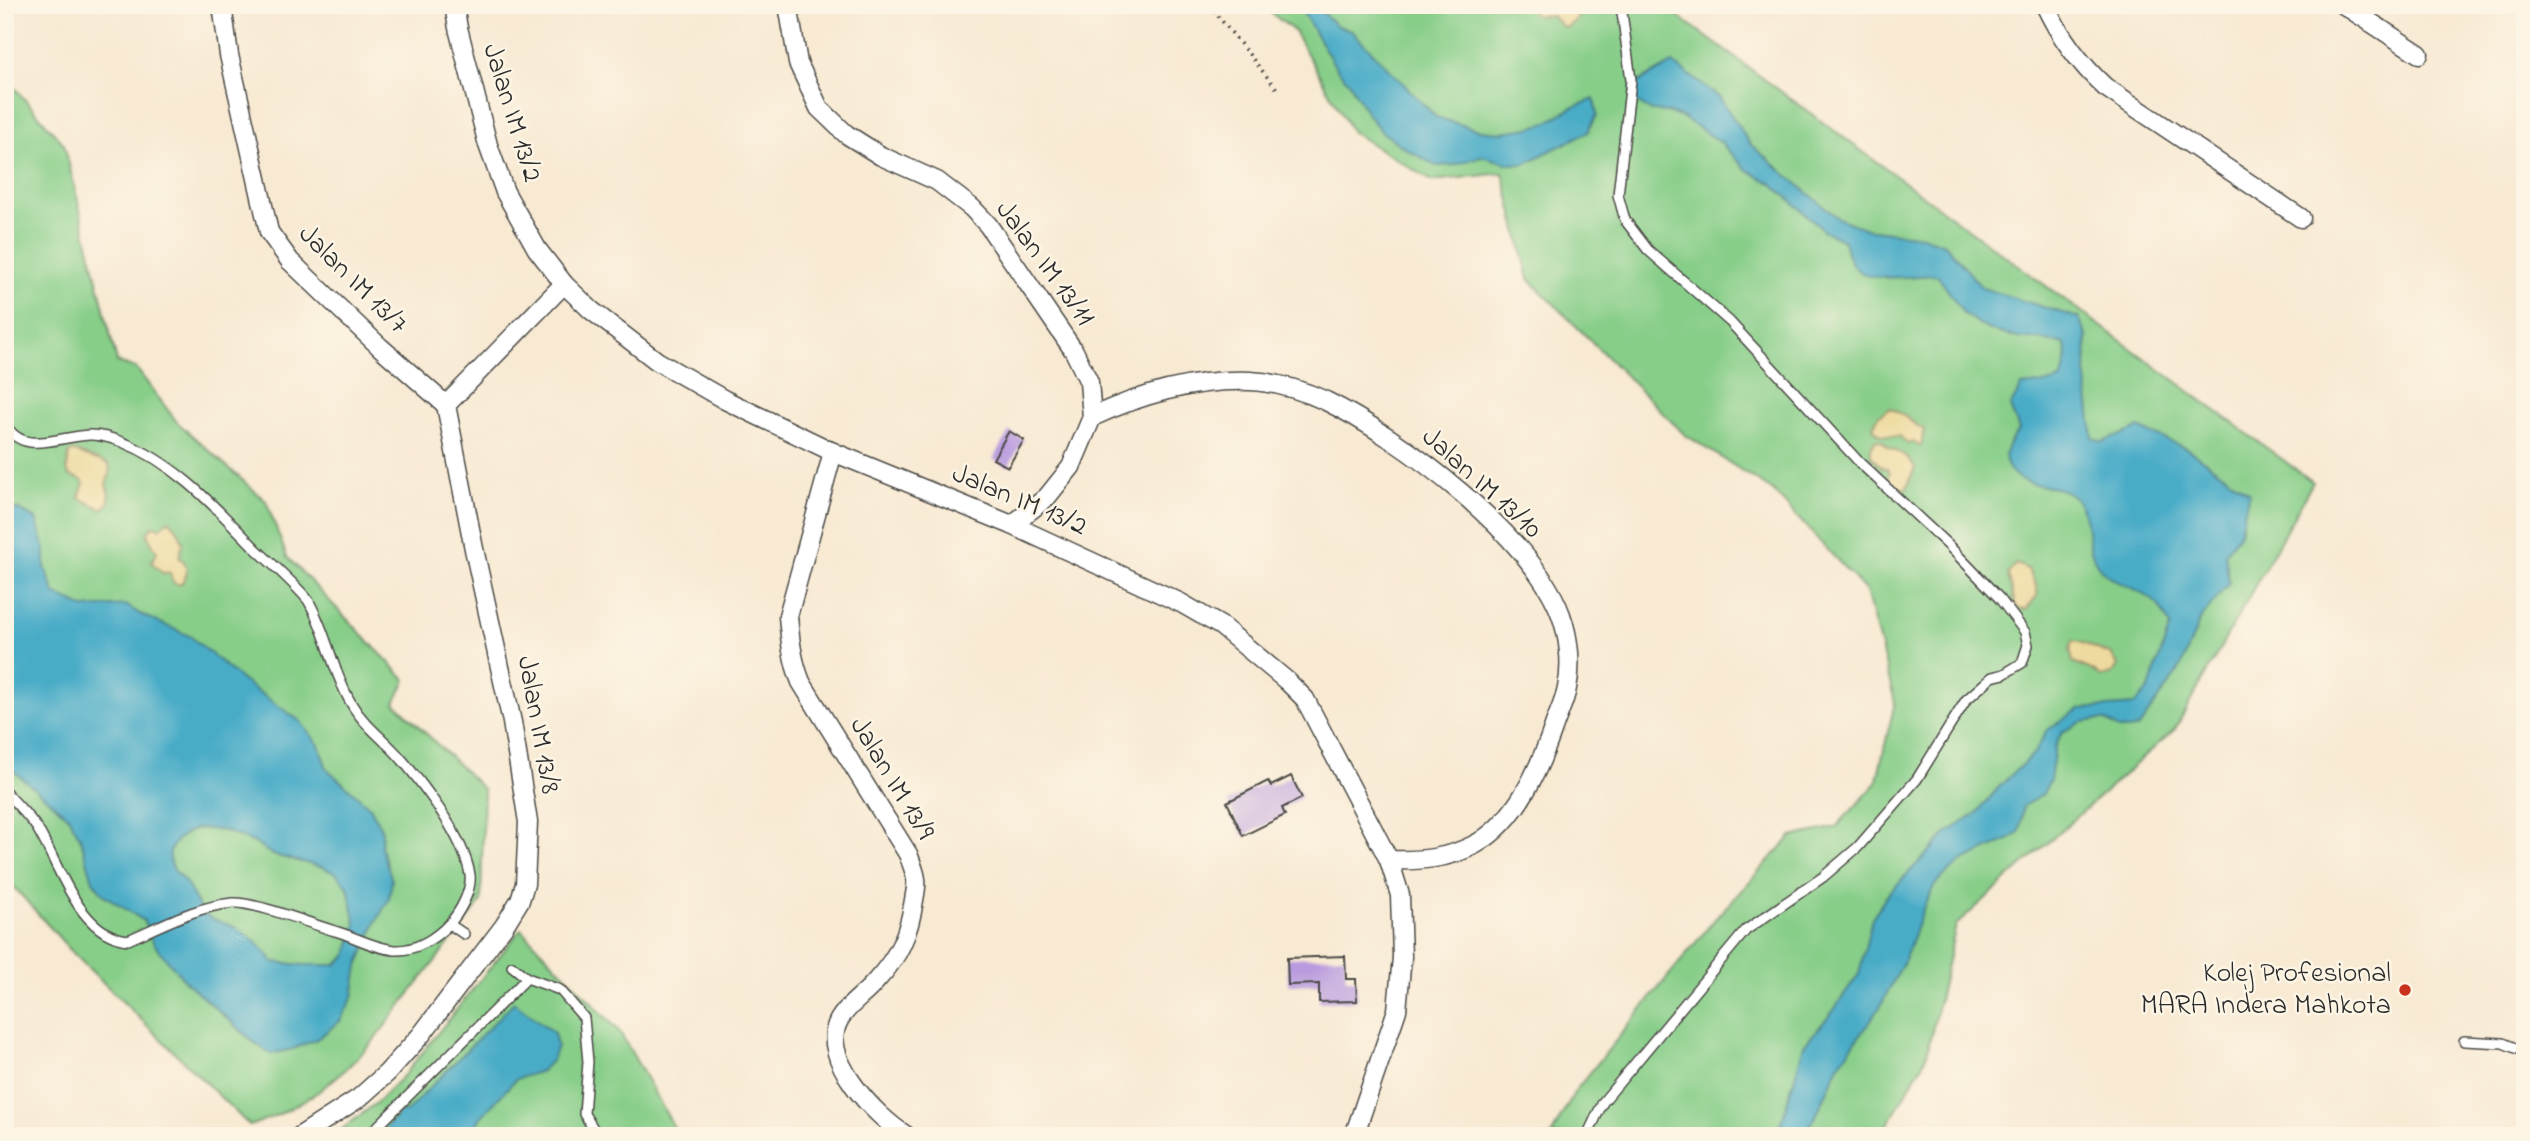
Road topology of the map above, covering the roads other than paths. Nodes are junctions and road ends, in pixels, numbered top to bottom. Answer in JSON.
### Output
{"nodes":[{"id":1,"x":222,"y":5,"type":"edge"},
{"id":2,"x":454,"y":5,"type":"edge"},
{"id":3,"x":788,"y":5,"type":"edge"},
{"id":4,"x":1621,"y":5,"type":"edge"},
{"id":5,"x":2045,"y":5,"type":"edge"},
{"id":6,"x":2344,"y":5,"type":"edge"},
{"id":7,"x":2419,"y":54,"type":"dead end"},
{"id":8,"x":2301,"y":218,"type":"dead end"},
{"id":9,"x":564,"y":284,"type":"junction"},
{"id":10,"x":446,"y":405,"type":"junction"},
{"id":11,"x":1092,"y":417,"type":"junction"},
{"id":12,"x":5,"y":423,"type":"edge"},
{"id":13,"x":833,"y":452,"type":"junction"},
{"id":14,"x":1012,"y":526,"type":"junction"},
{"id":15,"x":5,"y":791,"type":"edge"},
{"id":16,"x":1389,"y":860,"type":"junction"},
{"id":17,"x":449,"y":924,"type":"junction"},
{"id":18,"x":464,"y":934,"type":"dead end"},
{"id":19,"x":512,"y":966,"type":"dead end"},
{"id":20,"x":527,"y":978,"type":"junction"},
{"id":21,"x":2463,"y":1041,"type":"dead end"},
{"id":22,"x":2525,"y":1052,"type":"edge"},
{"id":23,"x":300,"y":1136,"type":"edge"},
{"id":24,"x":368,"y":1136,"type":"edge"},
{"id":25,"x":598,"y":1136,"type":"edge"},
{"id":26,"x":907,"y":1136,"type":"edge"},
{"id":27,"x":1354,"y":1136,"type":"edge"},
{"id":28,"x":1587,"y":1136,"type":"edge"}],
"edges":[{"from":1,"to":10,"type":"street","name":"Jalan IM 13/7"},
{"from":2,"to":9,"type":"street","name":"Jalan IM 13/2"},
{"from":3,"to":11,"type":"street","name":"Jalan IM 13/11"},
{"from":4,"to":28,"type":"lane"},
{"from":5,"to":8,"type":"street"},
{"from":6,"to":7,"type":"street"},
{"from":9,"to":10,"type":"street"},
{"from":9,"to":13,"type":"street","name":"Jalan IM 13/2"},
{"from":10,"to":23,"type":"street","name":"Jalan IM 13/8"},
{"from":11,"to":14,"type":"street","name":"Jalan IM 13/11"},
{"from":11,"to":16,"type":"street","name":"Jalan IM 13/10"},
{"from":12,"to":17,"type":"lane"},
{"from":13,"to":14,"type":"street","name":"Jalan IM 13/2"},
{"from":13,"to":26,"type":"street","name":"Jalan IM 13/9"},
{"from":14,"to":16,"type":"street","name":"Jalan IM 13/2"},
{"from":15,"to":17,"type":"lane"},
{"from":16,"to":27,"type":"street","name":"Jalan IM 13/2"},
{"from":17,"to":18,"type":"lane"},
{"from":19,"to":20,"type":"lane"},
{"from":20,"to":24,"type":"lane"},
{"from":20,"to":25,"type":"lane"},
{"from":21,"to":22,"type":"lane"}]}
